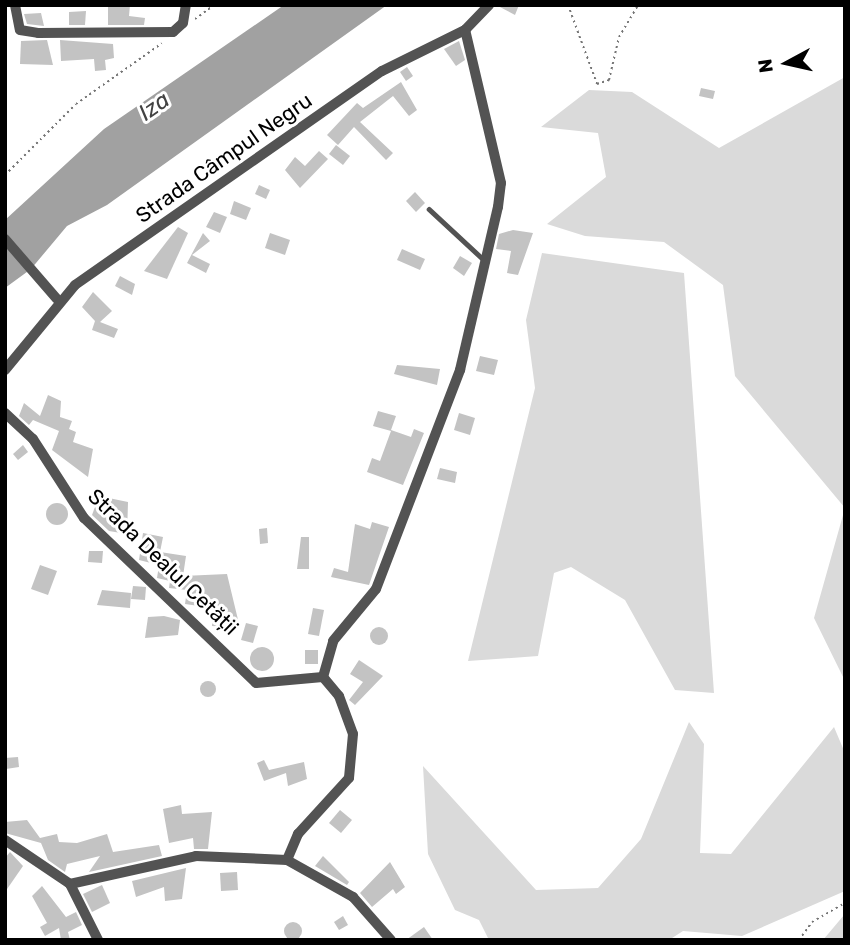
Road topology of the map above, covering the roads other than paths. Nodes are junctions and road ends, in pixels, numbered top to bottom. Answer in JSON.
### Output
{"nodes":[{"id":1,"x":16,"y":5,"type":"edge"},
{"id":2,"x":186,"y":5,"type":"edge"},
{"id":3,"x":489,"y":5,"type":"edge"},
{"id":4,"x":465,"y":30,"type":"junction"},
{"id":5,"x":429,"y":209,"type":"dead end"},
{"id":6,"x":5,"y":239,"type":"edge"},
{"id":7,"x":482,"y":258,"type":"junction"},
{"id":8,"x":57,"y":299,"type":"junction"},
{"id":9,"x":5,"y":370,"type":"edge"},
{"id":10,"x":5,"y":413,"type":"edge"},
{"id":11,"x":323,"y":677,"type":"junction"},
{"id":12,"x":5,"y":840,"type":"edge"},
{"id":13,"x":287,"y":860,"type":"junction"},
{"id":14,"x":70,"y":884,"type":"junction"},
{"id":15,"x":99,"y":940,"type":"edge"},
{"id":16,"x":391,"y":940,"type":"edge"}],
"edges":[{"from":1,"to":2,"type":"street"},
{"from":3,"to":4,"type":"street","name":"Strada Câmpul Negru"},
{"from":4,"to":7,"type":"street"},
{"from":4,"to":8,"type":"street","name":"Strada Câmpul Negru"},
{"from":5,"to":7,"type":"lane"},
{"from":6,"to":8,"type":"street"},
{"from":7,"to":11,"type":"street"},
{"from":8,"to":9,"type":"street","name":"Strada Câmpul Negru"},
{"from":10,"to":11,"type":"street","name":"Strada Dealul Cetății"},
{"from":11,"to":13,"type":"street"},
{"from":12,"to":14,"type":"street"},
{"from":13,"to":14,"type":"street"},
{"from":13,"to":16,"type":"street"},
{"from":14,"to":15,"type":"street"}]}
